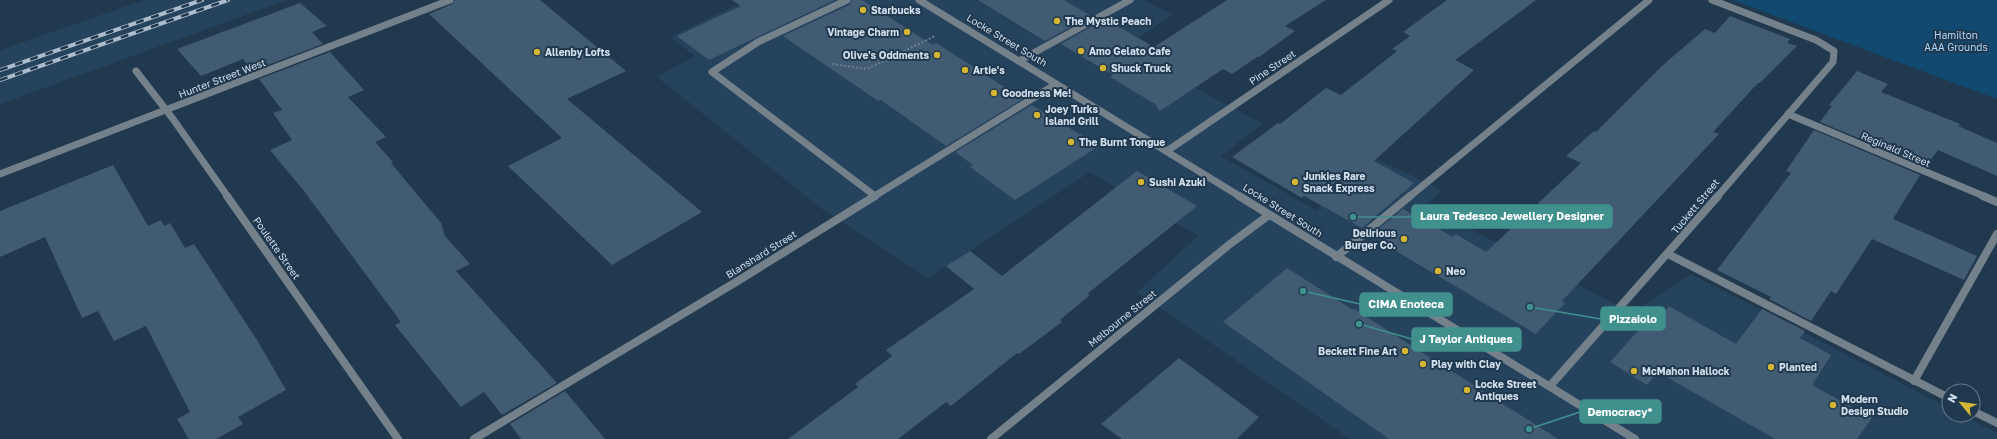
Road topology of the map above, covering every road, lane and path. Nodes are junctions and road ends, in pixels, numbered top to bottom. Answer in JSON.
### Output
{"nodes":[{"id":1,"x":450,"y":0,"type":"edge"},
{"id":2,"x":847,"y":0,"type":"edge"},
{"id":3,"x":919,"y":0,"type":"edge"},
{"id":4,"x":1130,"y":0,"type":"edge"},
{"id":5,"x":1389,"y":0,"type":"edge"},
{"id":6,"x":1649,"y":0,"type":"edge"},
{"id":7,"x":1712,"y":0,"type":"edge"},
{"id":8,"x":961,"y":26,"type":"junction"},
{"id":9,"x":1019,"y":61,"type":"junction"},
{"id":10,"x":832,"y":64,"type":"dead end"},
{"id":11,"x":136,"y":70,"type":"dead end"},
{"id":12,"x":1056,"y":84,"type":"junction"},
{"id":13,"x":167,"y":110,"type":"junction"},
{"id":14,"x":1788,"y":114,"type":"junction"},
{"id":15,"x":1167,"y":151,"type":"junction"},
{"id":16,"x":0,"y":174,"type":"edge"},
{"id":17,"x":874,"y":196,"type":"junction"},
{"id":18,"x":1997,"y":202,"type":"edge"},
{"id":19,"x":1269,"y":215,"type":"junction"},
{"id":20,"x":1997,"y":234,"type":"edge"},
{"id":21,"x":1668,"y":254,"type":"junction"},
{"id":22,"x":1336,"y":257,"type":"junction"},
{"id":23,"x":1914,"y":380,"type":"junction"},
{"id":24,"x":1550,"y":386,"type":"junction"},
{"id":25,"x":1941,"y":394,"type":"edge"},
{"id":26,"x":1981,"y":415,"type":"edge"},
{"id":27,"x":1997,"y":423,"type":"edge"},
{"id":28,"x":398,"y":439,"type":"edge"},
{"id":29,"x":474,"y":439,"type":"edge"},
{"id":30,"x":991,"y":439,"type":"edge"},
{"id":31,"x":1635,"y":439,"type":"edge"}],
"edges":[{"from":1,"to":13,"type":"street","name":"Hunter Street West"},
{"from":2,"to":17,"type":"street"},
{"from":3,"to":8,"type":"street","name":"Locke Street South"},
{"from":4,"to":9,"type":"street"},
{"from":5,"to":15,"type":"street","name":"Pine Street"},
{"from":6,"to":22,"type":"street"},
{"from":7,"to":14,"type":"street","name":"Tuckett Street"},
{"from":8,"to":9,"type":"street","name":"Locke Street South"},
{"from":8,"to":10,"type":"path"},
{"from":9,"to":12,"type":"street","name":"Locke Street South"},
{"from":11,"to":13,"type":"street","name":"Poulette Street"},
{"from":12,"to":15,"type":"street","name":"Locke Street South"},
{"from":12,"to":17,"type":"street","name":"Blanshard Street"},
{"from":13,"to":16,"type":"street","name":"Hunter Street West"},
{"from":13,"to":28,"type":"street","name":"Poulette Street"},
{"from":14,"to":18,"type":"street","name":"Reginald Street"},
{"from":14,"to":21,"type":"street","name":"Tuckett Street"},
{"from":15,"to":19,"type":"street","name":"Locke Street South"},
{"from":17,"to":29,"type":"street","name":"Blanshard Street"},
{"from":19,"to":22,"type":"street","name":"Locke Street South"},
{"from":19,"to":30,"type":"street","name":"Melbourne Street"},
{"from":20,"to":23,"type":"street"},
{"from":21,"to":23,"type":"street"},
{"from":21,"to":24,"type":"street","name":"Tuckett Street"},
{"from":22,"to":24,"type":"street","name":"Locke Street South"},
{"from":23,"to":25,"type":"street"},
{"from":24,"to":31,"type":"street","name":"Locke Street South"},
{"from":26,"to":27,"type":"street"}]}
